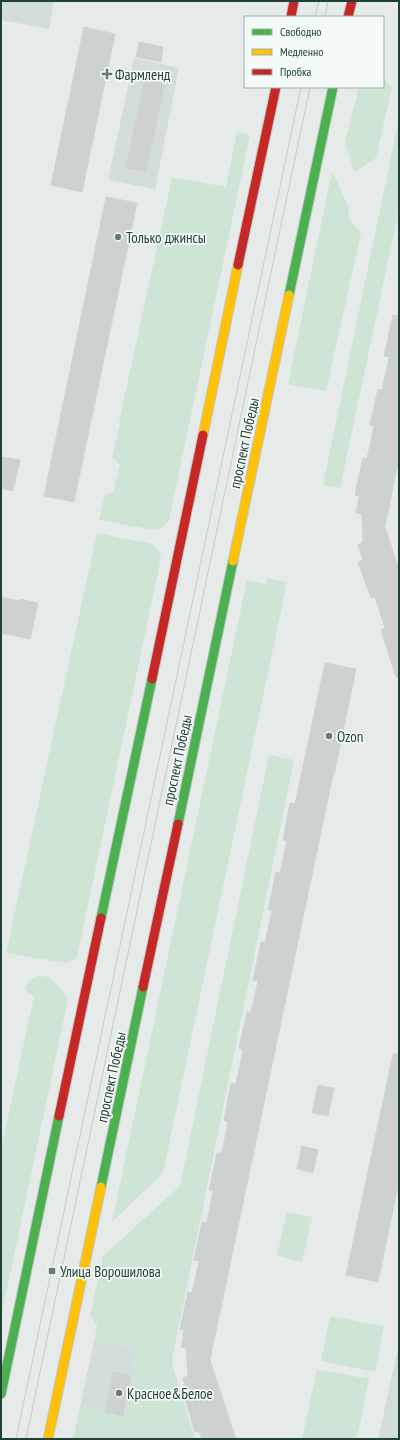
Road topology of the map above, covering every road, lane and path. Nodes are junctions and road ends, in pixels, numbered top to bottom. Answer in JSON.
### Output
{"nodes":[{"id":1,"x":294,"y":1,"type":"edge"},
{"id":2,"x":352,"y":1,"type":"edge"},
{"id":3,"x":291,"y":16,"type":"edge"},
{"id":4,"x":348,"y":16,"type":"edge"},
{"id":5,"x":276,"y":88,"type":"edge"},
{"id":6,"x":333,"y":88,"type":"edge"},
{"id":7,"x":1,"y":1394,"type":"edge"},
{"id":8,"x":48,"y":1439,"type":"edge"}],
"edges":[{"from":1,"to":3,"type":"main road"},
{"from":2,"to":4,"type":"main road"},
{"from":5,"to":7,"type":"main road"},
{"from":6,"to":8,"type":"main road","name":"проспект Победы"}]}
